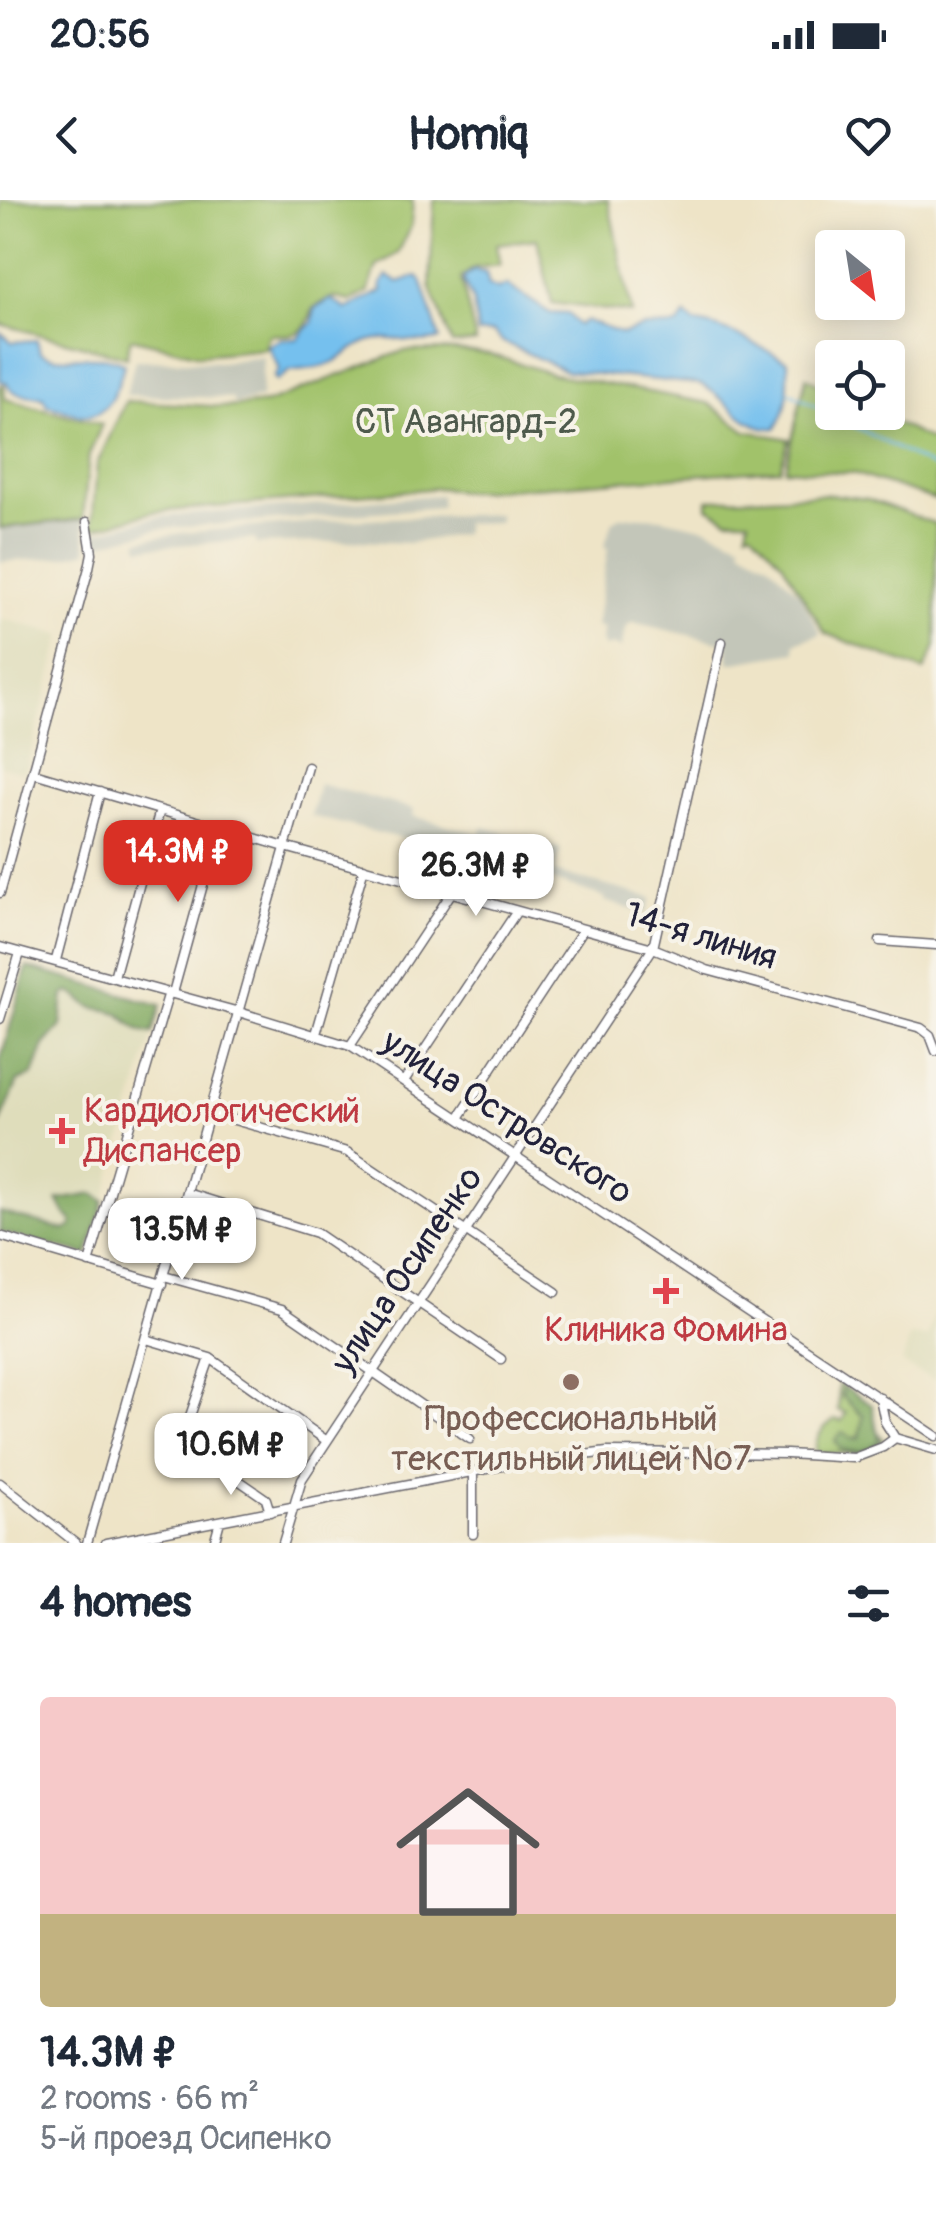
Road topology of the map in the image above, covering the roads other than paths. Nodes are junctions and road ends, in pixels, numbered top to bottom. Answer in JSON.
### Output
{"nodes":[{"id":1,"x":87,"y":522,"type":"dead end"},
{"id":2,"x":722,"y":642,"type":"dead end"},
{"id":3,"x":308,"y":766,"type":"dead end"},
{"id":4,"x":34,"y":773,"type":"junction"},
{"id":5,"x":100,"y":792,"type":"junction"},
{"id":6,"x":160,"y":810,"type":"junction"},
{"id":7,"x":219,"y":827,"type":"junction"},
{"id":8,"x":285,"y":847,"type":"junction"},
{"id":9,"x":364,"y":868,"type":"junction"},
{"id":10,"x":452,"y":892,"type":"junction"},
{"id":11,"x":0,"y":893,"type":"edge"},
{"id":12,"x":518,"y":912,"type":"junction"},
{"id":13,"x":583,"y":930,"type":"junction"},
{"id":14,"x":880,"y":941,"type":"dead end"},
{"id":15,"x":0,"y":946,"type":"edge"},
{"id":16,"x":936,"y":946,"type":"edge"},
{"id":17,"x":653,"y":948,"type":"junction"},
{"id":18,"x":20,"y":953,"type":"junction"},
{"id":19,"x":56,"y":960,"type":"junction"},
{"id":20,"x":114,"y":977,"type":"junction"},
{"id":21,"x":171,"y":993,"type":"junction"},
{"id":22,"x":238,"y":1012,"type":"junction"},
{"id":23,"x":0,"y":1019,"type":"edge"},
{"id":24,"x":316,"y":1034,"type":"junction"},
{"id":25,"x":350,"y":1046,"type":"junction"},
{"id":26,"x":936,"y":1051,"type":"edge"},
{"id":27,"x":404,"y":1081,"type":"junction"},
{"id":28,"x":210,"y":1113,"type":"junction"},
{"id":29,"x":459,"y":1118,"type":"junction"},
{"id":30,"x":516,"y":1156,"type":"junction"},
{"id":31,"x":187,"y":1194,"type":"junction"},
{"id":32,"x":466,"y":1233,"type":"junction"},
{"id":33,"x":0,"y":1236,"type":"edge"},
{"id":34,"x":90,"y":1262,"type":"junction"},
{"id":35,"x":163,"y":1280,"type":"junction"},
{"id":36,"x":556,"y":1292,"type":"dead end"},
{"id":37,"x":419,"y":1303,"type":"junction"},
{"id":38,"x":146,"y":1339,"type":"junction"},
{"id":39,"x":210,"y":1358,"type":"junction"},
{"id":40,"x":501,"y":1359,"type":"dead end"},
{"id":41,"x":372,"y":1372,"type":"junction"},
{"id":42,"x":880,"y":1398,"type":"junction"},
{"id":43,"x":936,"y":1436,"type":"edge"},
{"id":44,"x":895,"y":1438,"type":"junction"},
{"id":45,"x":470,"y":1439,"type":"dead end"},
{"id":46,"x":326,"y":1441,"type":"junction"},
{"id":47,"x":936,"y":1450,"type":"edge"},
{"id":48,"x":474,"y":1472,"type":"junction"},
{"id":49,"x":0,"y":1484,"type":"edge"},
{"id":50,"x":292,"y":1507,"type":"junction"},
{"id":51,"x":270,"y":1512,"type":"junction"},
{"id":52,"x":220,"y":1521,"type":"junction"},
{"id":53,"x":473,"y":1534,"type":"dead end"},
{"id":54,"x":152,"y":1538,"type":"edge"},
{"id":55,"x":76,"y":1543,"type":"edge"},
{"id":56,"x":88,"y":1543,"type":"edge"},
{"id":57,"x":106,"y":1543,"type":"edge"},
{"id":58,"x":214,"y":1543,"type":"edge"},
{"id":59,"x":283,"y":1543,"type":"edge"}],
"edges":[{"from":1,"to":4,"type":"street"},
{"from":2,"to":17,"type":"street","name":"улица Осипенко"},
{"from":3,"to":8,"type":"street"},
{"from":4,"to":5,"type":"street","name":"14-я линия"},
{"from":4,"to":11,"type":"street"},
{"from":5,"to":6,"type":"street","name":"14-я линия"},
{"from":5,"to":19,"type":"street"},
{"from":6,"to":7,"type":"street","name":"14-я линия"},
{"from":6,"to":20,"type":"street"},
{"from":7,"to":8,"type":"street","name":"14-я линия"},
{"from":7,"to":21,"type":"street"},
{"from":8,"to":9,"type":"street","name":"14-я линия"},
{"from":8,"to":22,"type":"street"},
{"from":9,"to":10,"type":"street","name":"14-я линия"},
{"from":9,"to":24,"type":"street"},
{"from":10,"to":12,"type":"street","name":"14-я линия"},
{"from":10,"to":25,"type":"street"},
{"from":12,"to":13,"type":"street","name":"14-я линия"},
{"from":12,"to":27,"type":"street"},
{"from":13,"to":17,"type":"street","name":"14-я линия"},
{"from":13,"to":29,"type":"street"},
{"from":14,"to":16,"type":"street"},
{"from":15,"to":18,"type":"street","name":"улица Островского"},
{"from":17,"to":26,"type":"street","name":"14-я линия"},
{"from":17,"to":30,"type":"street","name":"улица Осипенко"},
{"from":18,"to":19,"type":"street","name":"улица Островского"},
{"from":18,"to":23,"type":"street"},
{"from":19,"to":20,"type":"street","name":"улица Островского"},
{"from":20,"to":21,"type":"street","name":"улица Островского"},
{"from":21,"to":22,"type":"street","name":"улица Островского"},
{"from":21,"to":34,"type":"street"},
{"from":22,"to":24,"type":"street","name":"улица Островского"},
{"from":22,"to":28,"type":"street"},
{"from":24,"to":25,"type":"street","name":"улица Островского"},
{"from":25,"to":27,"type":"street","name":"улица Островского"},
{"from":27,"to":29,"type":"street","name":"улица Островского"},
{"from":28,"to":31,"type":"street"},
{"from":28,"to":32,"type":"street"},
{"from":29,"to":30,"type":"street","name":"улица Островского"},
{"from":30,"to":32,"type":"street","name":"улица Осипенко"},
{"from":30,"to":42,"type":"street","name":"улица Островского"},
{"from":31,"to":35,"type":"street"},
{"from":31,"to":37,"type":"street"},
{"from":32,"to":36,"type":"street"},
{"from":32,"to":37,"type":"street","name":"улица Осипенко"},
{"from":33,"to":34,"type":"street"},
{"from":34,"to":35,"type":"street"},
{"from":35,"to":38,"type":"street"},
{"from":35,"to":41,"type":"street"},
{"from":37,"to":40,"type":"street"},
{"from":37,"to":41,"type":"street","name":"улица Осипенко"},
{"from":38,"to":39,"type":"street"},
{"from":38,"to":56,"type":"street"},
{"from":39,"to":46,"type":"street"},
{"from":39,"to":51,"type":"street"},
{"from":41,"to":45,"type":"street"},
{"from":41,"to":46,"type":"street","name":"улица Осипенко"},
{"from":42,"to":43,"type":"street","name":"улица Островского"},
{"from":42,"to":44,"type":"street"},
{"from":44,"to":47,"type":"street"},
{"from":44,"to":48,"type":"street"},
{"from":46,"to":50,"type":"street","name":"улица Осипенко"},
{"from":48,"to":50,"type":"street"},
{"from":48,"to":53,"type":"street"},
{"from":49,"to":55,"type":"street"},
{"from":50,"to":51,"type":"street"},
{"from":50,"to":59,"type":"street","name":"улица Осипенко"},
{"from":51,"to":52,"type":"street"},
{"from":52,"to":54,"type":"street"},
{"from":52,"to":58,"type":"street"},
{"from":54,"to":57,"type":"street"}]}
